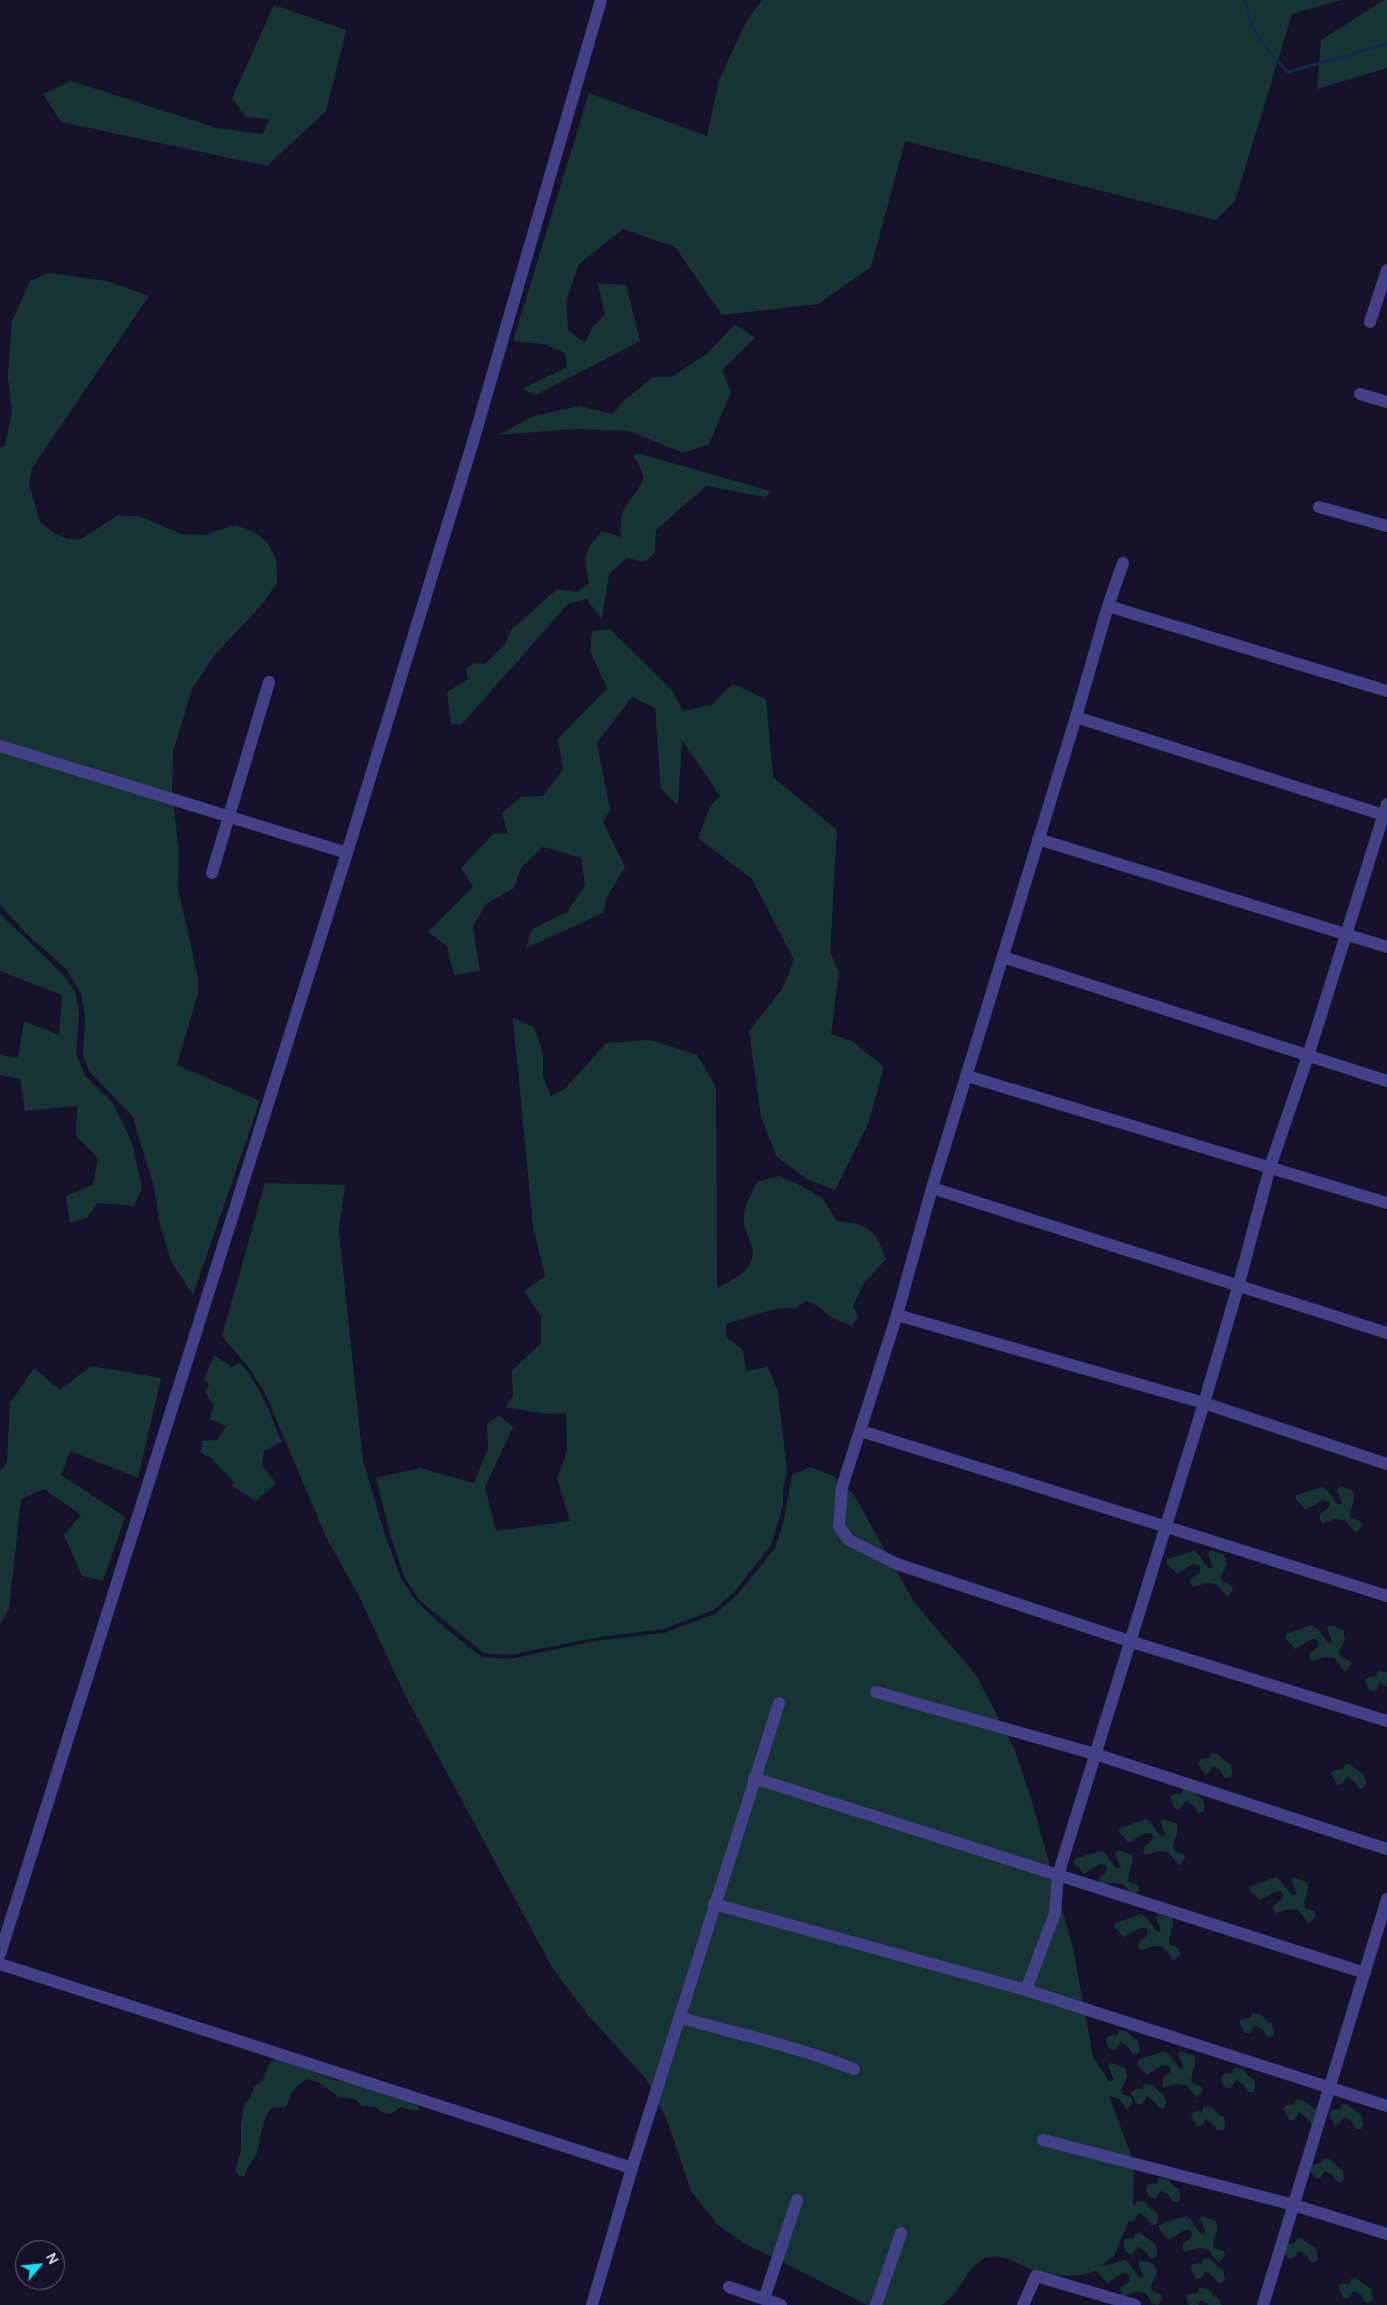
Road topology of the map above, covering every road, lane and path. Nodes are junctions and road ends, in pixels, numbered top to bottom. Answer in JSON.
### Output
{"nodes":[{"id":1,"x":601,"y":0,"type":"edge"},
{"id":2,"x":1387,"y":270,"type":"edge"},
{"id":3,"x":1370,"y":322,"type":"dead end"},
{"id":4,"x":1360,"y":394,"type":"dead end"},
{"id":5,"x":1387,"y":402,"type":"edge"},
{"id":6,"x":1319,"y":507,"type":"dead end"},
{"id":7,"x":1387,"y":526,"type":"edge"},
{"id":8,"x":1123,"y":563,"type":"dead end"},
{"id":9,"x":1108,"y":606,"type":"junction"},
{"id":10,"x":269,"y":682,"type":"dead end"},
{"id":11,"x":1387,"y":691,"type":"edge"},
{"id":12,"x":1076,"y":717,"type":"junction"},
{"id":13,"x":0,"y":746,"type":"edge"},
{"id":14,"x":1386,"y":811,"type":"edge"},
{"id":15,"x":229,"y":816,"type":"junction"},
{"id":16,"x":1038,"y":839,"type":"junction"},
{"id":17,"x":347,"y":853,"type":"junction"},
{"id":18,"x":212,"y":873,"type":"dead end"},
{"id":19,"x":1345,"y":933,"type":"junction"},
{"id":20,"x":1387,"y":947,"type":"edge"},
{"id":21,"x":1003,"y":957,"type":"junction"},
{"id":22,"x":1308,"y":1056,"type":"junction"},
{"id":23,"x":967,"y":1076,"type":"junction"},
{"id":24,"x":1387,"y":1081,"type":"edge"},
{"id":25,"x":1270,"y":1167,"type":"junction"},
{"id":26,"x":932,"y":1188,"type":"junction"},
{"id":27,"x":1387,"y":1203,"type":"edge"},
{"id":28,"x":1238,"y":1288,"type":"junction"},
{"id":29,"x":897,"y":1315,"type":"junction"},
{"id":30,"x":1387,"y":1333,"type":"edge"},
{"id":31,"x":1204,"y":1403,"type":"junction"},
{"id":32,"x":861,"y":1431,"type":"junction"},
{"id":33,"x":1387,"y":1464,"type":"edge"},
{"id":34,"x":1165,"y":1528,"type":"junction"},
{"id":35,"x":1387,"y":1596,"type":"edge"},
{"id":36,"x":1129,"y":1641,"type":"junction"},
{"id":37,"x":876,"y":1692,"type":"dead end"},
{"id":38,"x":778,"y":1703,"type":"dead end"},
{"id":39,"x":1387,"y":1721,"type":"edge"},
{"id":40,"x":1095,"y":1754,"type":"junction"},
{"id":41,"x":754,"y":1778,"type":"junction"},
{"id":42,"x":1387,"y":1849,"type":"edge"},
{"id":43,"x":1058,"y":1875,"type":"junction"},
{"id":44,"x":1387,"y":1899,"type":"edge"},
{"id":45,"x":714,"y":1904,"type":"junction"},
{"id":46,"x":0,"y":1954,"type":"edge"},
{"id":47,"x":0,"y":1964,"type":"edge"},
{"id":48,"x":1364,"y":1973,"type":"junction"},
{"id":49,"x":1026,"y":1990,"type":"junction"},
{"id":50,"x":680,"y":2018,"type":"junction"},
{"id":51,"x":854,"y":2069,"type":"dead end"},
{"id":52,"x":1330,"y":2088,"type":"junction"},
{"id":53,"x":1387,"y":2106,"type":"edge"},
{"id":54,"x":1043,"y":2140,"type":"dead end"},
{"id":55,"x":632,"y":2168,"type":"junction"},
{"id":56,"x":797,"y":2200,"type":"dead end"},
{"id":57,"x":1294,"y":2205,"type":"junction"},
{"id":58,"x":901,"y":2233,"type":"dead end"},
{"id":59,"x":1387,"y":2234,"type":"edge"},
{"id":60,"x":729,"y":2287,"type":"dead end"},
{"id":61,"x":764,"y":2299,"type":"junction"},
{"id":62,"x":592,"y":2305,"type":"edge"},
{"id":63,"x":780,"y":2305,"type":"edge"},
{"id":64,"x":876,"y":2305,"type":"edge"},
{"id":65,"x":1023,"y":2305,"type":"edge"},
{"id":66,"x":1135,"y":2305,"type":"edge"},
{"id":67,"x":1264,"y":2305,"type":"edge"}],
"edges":[{"from":1,"to":17,"type":"street"},
{"from":2,"to":3,"type":"street"},
{"from":4,"to":5,"type":"street"},
{"from":6,"to":7,"type":"street"},
{"from":8,"to":9,"type":"street"},
{"from":9,"to":11,"type":"street"},
{"from":9,"to":12,"type":"street"},
{"from":10,"to":15,"type":"street"},
{"from":12,"to":14,"type":"street"},
{"from":12,"to":16,"type":"street"},
{"from":13,"to":15,"type":"street"},
{"from":14,"to":19,"type":"street"},
{"from":15,"to":17,"type":"street"},
{"from":15,"to":18,"type":"street"},
{"from":16,"to":19,"type":"street"},
{"from":16,"to":21,"type":"street"},
{"from":17,"to":46,"type":"street"},
{"from":19,"to":20,"type":"street"},
{"from":19,"to":22,"type":"street"},
{"from":21,"to":22,"type":"street"},
{"from":21,"to":23,"type":"street"},
{"from":22,"to":24,"type":"street"},
{"from":22,"to":25,"type":"street"},
{"from":23,"to":25,"type":"street"},
{"from":23,"to":26,"type":"street"},
{"from":25,"to":27,"type":"street"},
{"from":25,"to":28,"type":"street"},
{"from":26,"to":28,"type":"street"},
{"from":26,"to":29,"type":"street"},
{"from":28,"to":30,"type":"street"},
{"from":28,"to":31,"type":"street"},
{"from":29,"to":31,"type":"street"},
{"from":29,"to":32,"type":"street"},
{"from":31,"to":33,"type":"street"},
{"from":31,"to":34,"type":"street"},
{"from":32,"to":34,"type":"street"},
{"from":32,"to":36,"type":"street"},
{"from":34,"to":35,"type":"street"},
{"from":34,"to":36,"type":"street"},
{"from":36,"to":39,"type":"street"},
{"from":36,"to":40,"type":"street"},
{"from":37,"to":40,"type":"street"},
{"from":38,"to":41,"type":"street"},
{"from":40,"to":42,"type":"street"},
{"from":40,"to":43,"type":"street"},
{"from":41,"to":43,"type":"street"},
{"from":41,"to":45,"type":"street"},
{"from":43,"to":48,"type":"street"},
{"from":43,"to":49,"type":"street"},
{"from":44,"to":48,"type":"street"},
{"from":45,"to":49,"type":"street"},
{"from":45,"to":50,"type":"street"},
{"from":47,"to":55,"type":"street"},
{"from":48,"to":52,"type":"street"},
{"from":49,"to":52,"type":"street"},
{"from":50,"to":51,"type":"street"},
{"from":50,"to":55,"type":"street"},
{"from":52,"to":53,"type":"street"},
{"from":52,"to":57,"type":"street"},
{"from":54,"to":57,"type":"street"},
{"from":55,"to":62,"type":"street"},
{"from":56,"to":61,"type":"street"},
{"from":57,"to":59,"type":"street"},
{"from":57,"to":67,"type":"street"},
{"from":58,"to":64,"type":"street"},
{"from":60,"to":61,"type":"street"},
{"from":61,"to":63,"type":"street"},
{"from":65,"to":66,"type":"street"}]}
